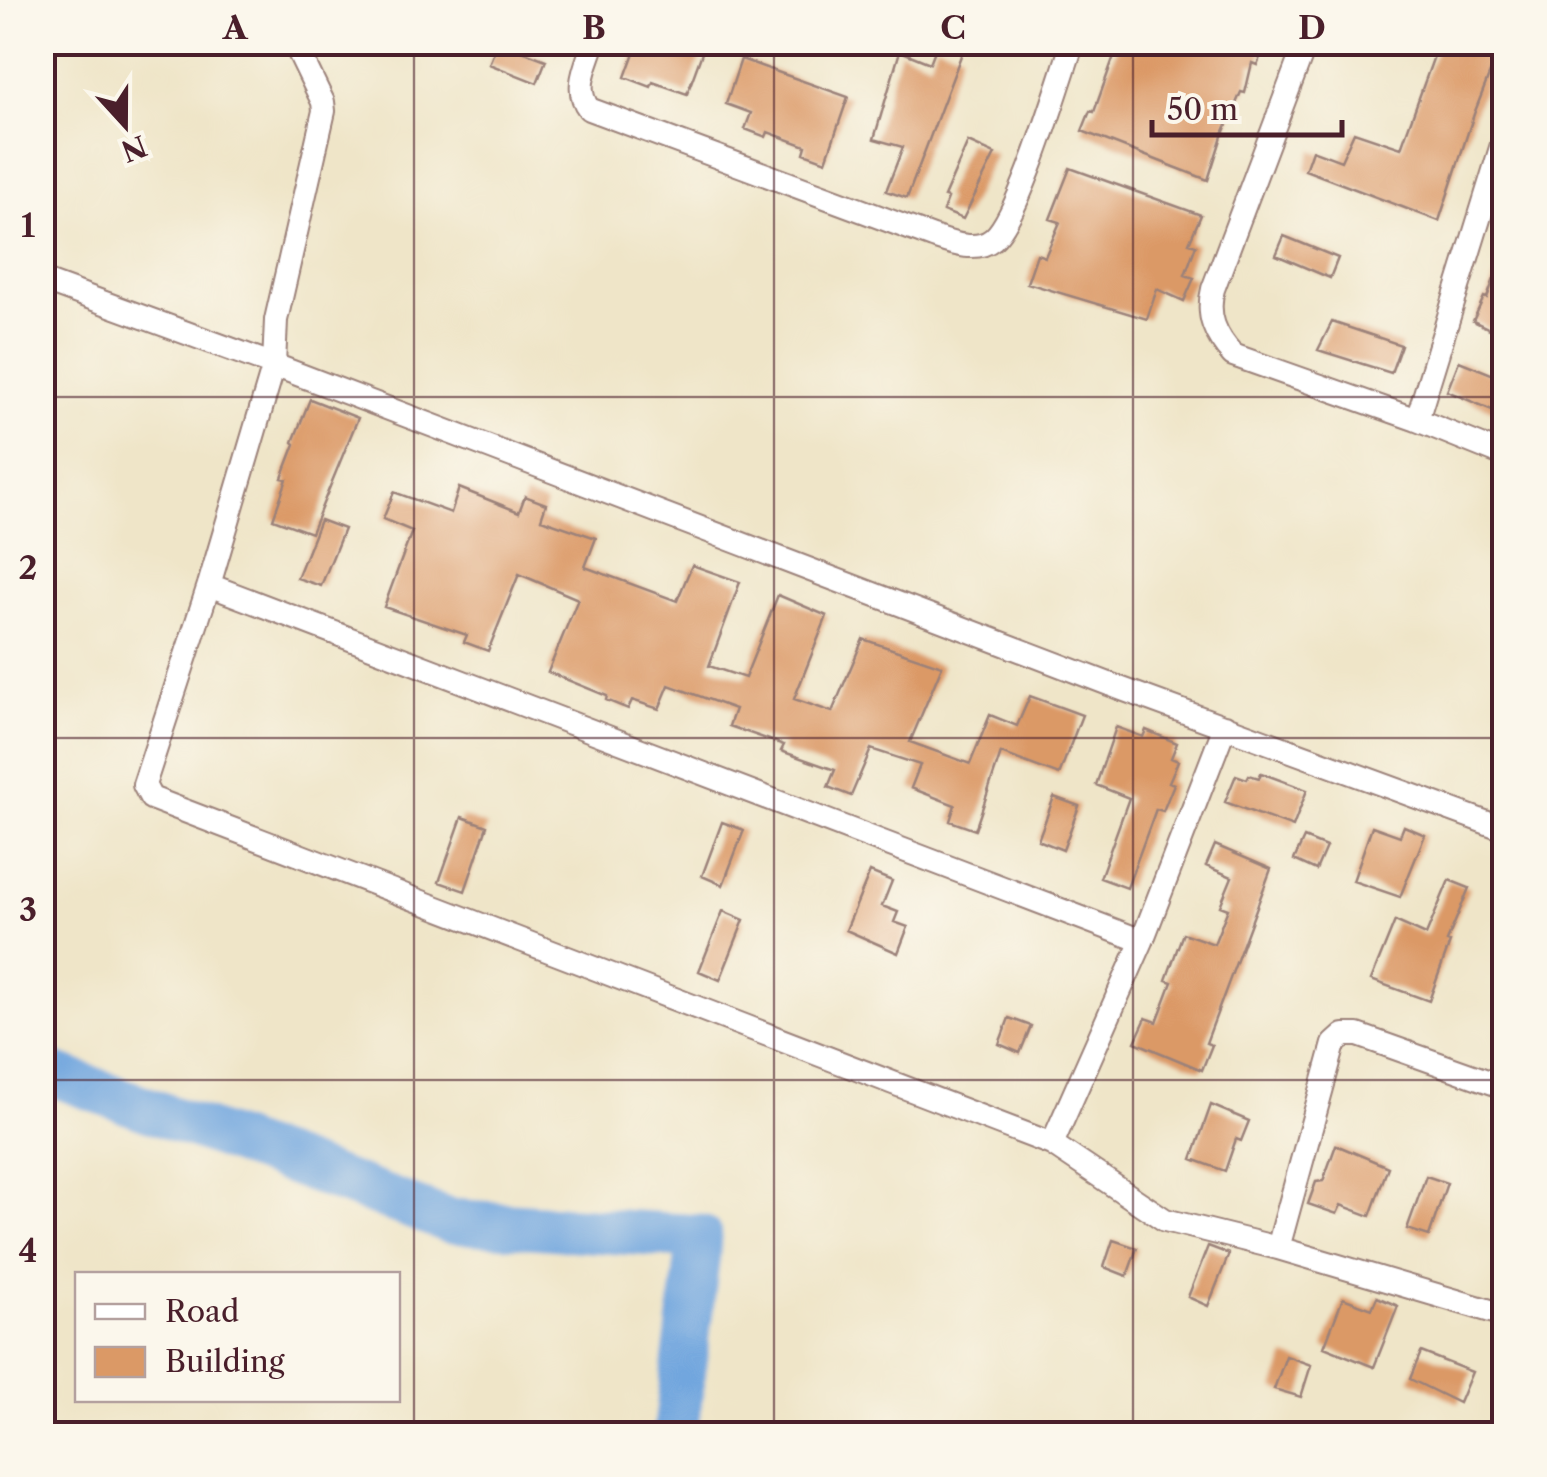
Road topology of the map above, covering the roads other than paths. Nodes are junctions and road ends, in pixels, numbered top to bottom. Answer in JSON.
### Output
{"nodes":[{"id":1,"x":294,"y":42,"type":"edge"},
{"id":2,"x":594,"y":42,"type":"edge"},
{"id":3,"x":1074,"y":42,"type":"edge"},
{"id":4,"x":1306,"y":42,"type":"edge"},
{"id":5,"x":1504,"y":138,"type":"edge"},
{"id":6,"x":42,"y":280,"type":"edge"},
{"id":7,"x":274,"y":365,"type":"junction"},
{"id":8,"x":1418,"y":420,"type":"junction"},
{"id":9,"x":1504,"y":455,"type":"edge"},
{"id":10,"x":209,"y":585,"type":"junction"},
{"id":11,"x":1225,"y":726,"type":"junction"},
{"id":12,"x":1504,"y":828,"type":"edge"},
{"id":13,"x":1142,"y":941,"type":"junction"},
{"id":14,"x":1504,"y":1087,"type":"edge"},
{"id":15,"x":1052,"y":1144,"type":"junction"},
{"id":16,"x":1278,"y":1248,"type":"junction"},
{"id":17,"x":1504,"y":1315,"type":"edge"}],
"edges":[{"from":1,"to":7,"type":"street"},
{"from":2,"to":3,"type":"street"},
{"from":4,"to":8,"type":"street"},
{"from":5,"to":8,"type":"street"},
{"from":6,"to":7,"type":"street"},
{"from":7,"to":10,"type":"street"},
{"from":7,"to":11,"type":"street"},
{"from":8,"to":9,"type":"street"},
{"from":10,"to":13,"type":"street"},
{"from":10,"to":15,"type":"street"},
{"from":11,"to":12,"type":"street"},
{"from":11,"to":13,"type":"street"},
{"from":13,"to":15,"type":"street"},
{"from":14,"to":16,"type":"street"},
{"from":15,"to":16,"type":"street"},
{"from":16,"to":17,"type":"street"}]}
